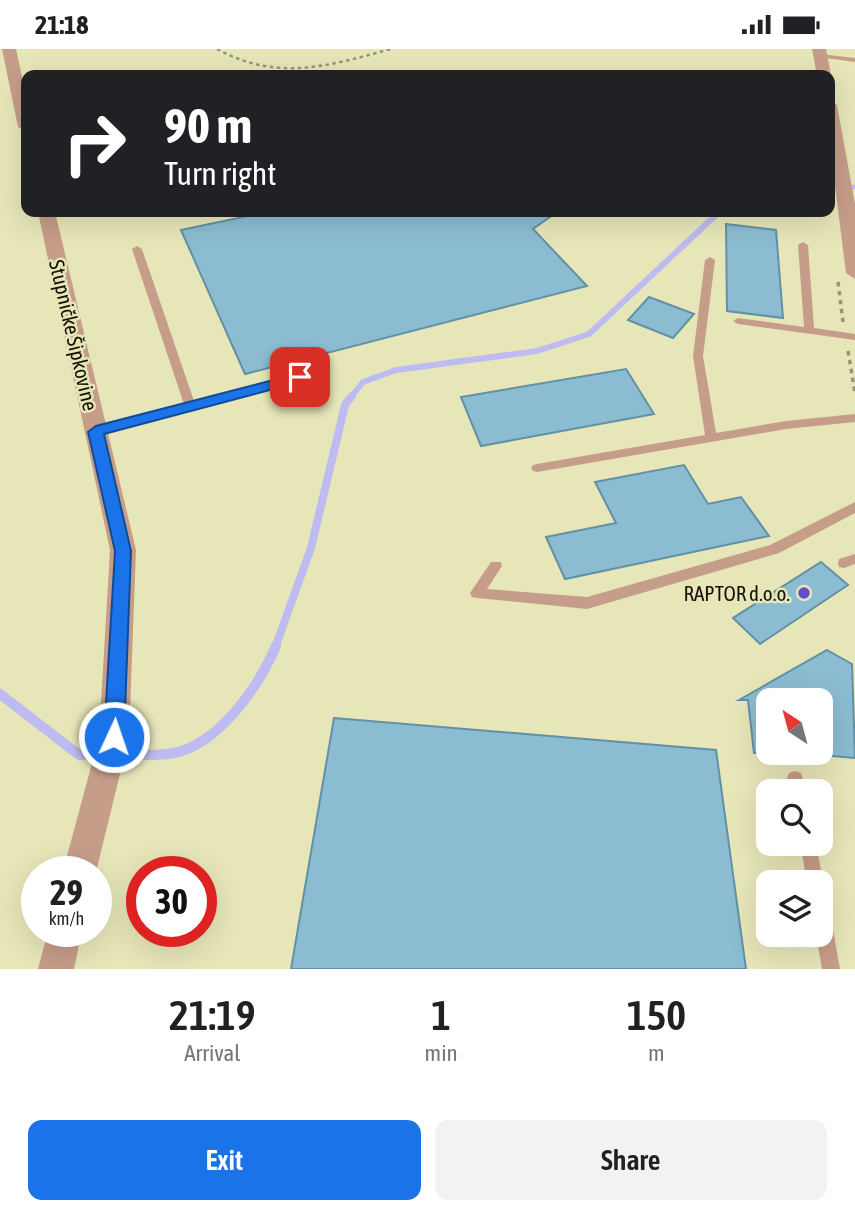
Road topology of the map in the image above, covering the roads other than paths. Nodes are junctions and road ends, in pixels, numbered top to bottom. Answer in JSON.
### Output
{"nodes":[{"id":1,"x":9,"y":49,"type":"edge"},
{"id":2,"x":820,"y":52,"type":"edge"},
{"id":3,"x":855,"y":60,"type":"edge"},
{"id":4,"x":823,"y":70,"type":"edge"},
{"id":5,"x":21,"y":104,"type":"edge"},
{"id":6,"x":835,"y":142,"type":"edge"},
{"id":7,"x":840,"y":180,"type":"edge"},
{"id":8,"x":47,"y":217,"type":"edge"},
{"id":9,"x":852,"y":218,"type":"edge"},
{"id":10,"x":803,"y":245,"type":"dead end"},
{"id":11,"x":137,"y":249,"type":"dead end"},
{"id":12,"x":853,"y":250,"type":"edge"},
{"id":13,"x":710,"y":260,"type":"dead end"},
{"id":14,"x":855,"y":273,"type":"edge"},
{"id":15,"x":738,"y":321,"type":"dead end"},
{"id":16,"x":809,"y":331,"type":"junction"},
{"id":17,"x":855,"y":337,"type":"edge"},
{"id":18,"x":300,"y":377,"type":"dead end"},
{"id":19,"x":190,"y":407,"type":"junction"},
{"id":20,"x":855,"y":418,"type":"edge"},
{"id":21,"x":96,"y":432,"type":"junction"},
{"id":22,"x":711,"y":438,"type":"junction"},
{"id":23,"x":537,"y":468,"type":"dead end"},
{"id":24,"x":855,"y":507,"type":"edge"},
{"id":25,"x":496,"y":566,"type":"dead end"},
{"id":26,"x":84,"y":856,"type":"edge"},
{"id":27,"x":61,"y":947,"type":"edge"},
{"id":28,"x":827,"y":947,"type":"edge"},
{"id":29,"x":56,"y":969,"type":"edge"},
{"id":30,"x":831,"y":969,"type":"edge"}],
"edges":[{"from":1,"to":5,"type":"street"},
{"from":2,"to":3,"type":"lane"},
{"from":2,"to":4,"type":"street"},
{"from":6,"to":7,"type":"street"},
{"from":7,"to":9,"type":"street"},
{"from":8,"to":21,"type":"street","name":"Stupničke Šipkovine"},
{"from":9,"to":12,"type":"street"},
{"from":10,"to":16,"type":"lane"},
{"from":11,"to":19,"type":"lane"},
{"from":12,"to":14,"type":"street"},
{"from":13,"to":22,"type":"lane"},
{"from":15,"to":16,"type":"lane"},
{"from":16,"to":17,"type":"lane"},
{"from":18,"to":19,"type":"lane"},
{"from":19,"to":21,"type":"lane"},
{"from":20,"to":22,"type":"lane"},
{"from":21,"to":26,"type":"street","name":"Stupničke Šipkovine"},
{"from":22,"to":23,"type":"lane"},
{"from":24,"to":25,"type":"lane"},
{"from":27,"to":29,"type":"street"},
{"from":28,"to":30,"type":"lane"}]}
